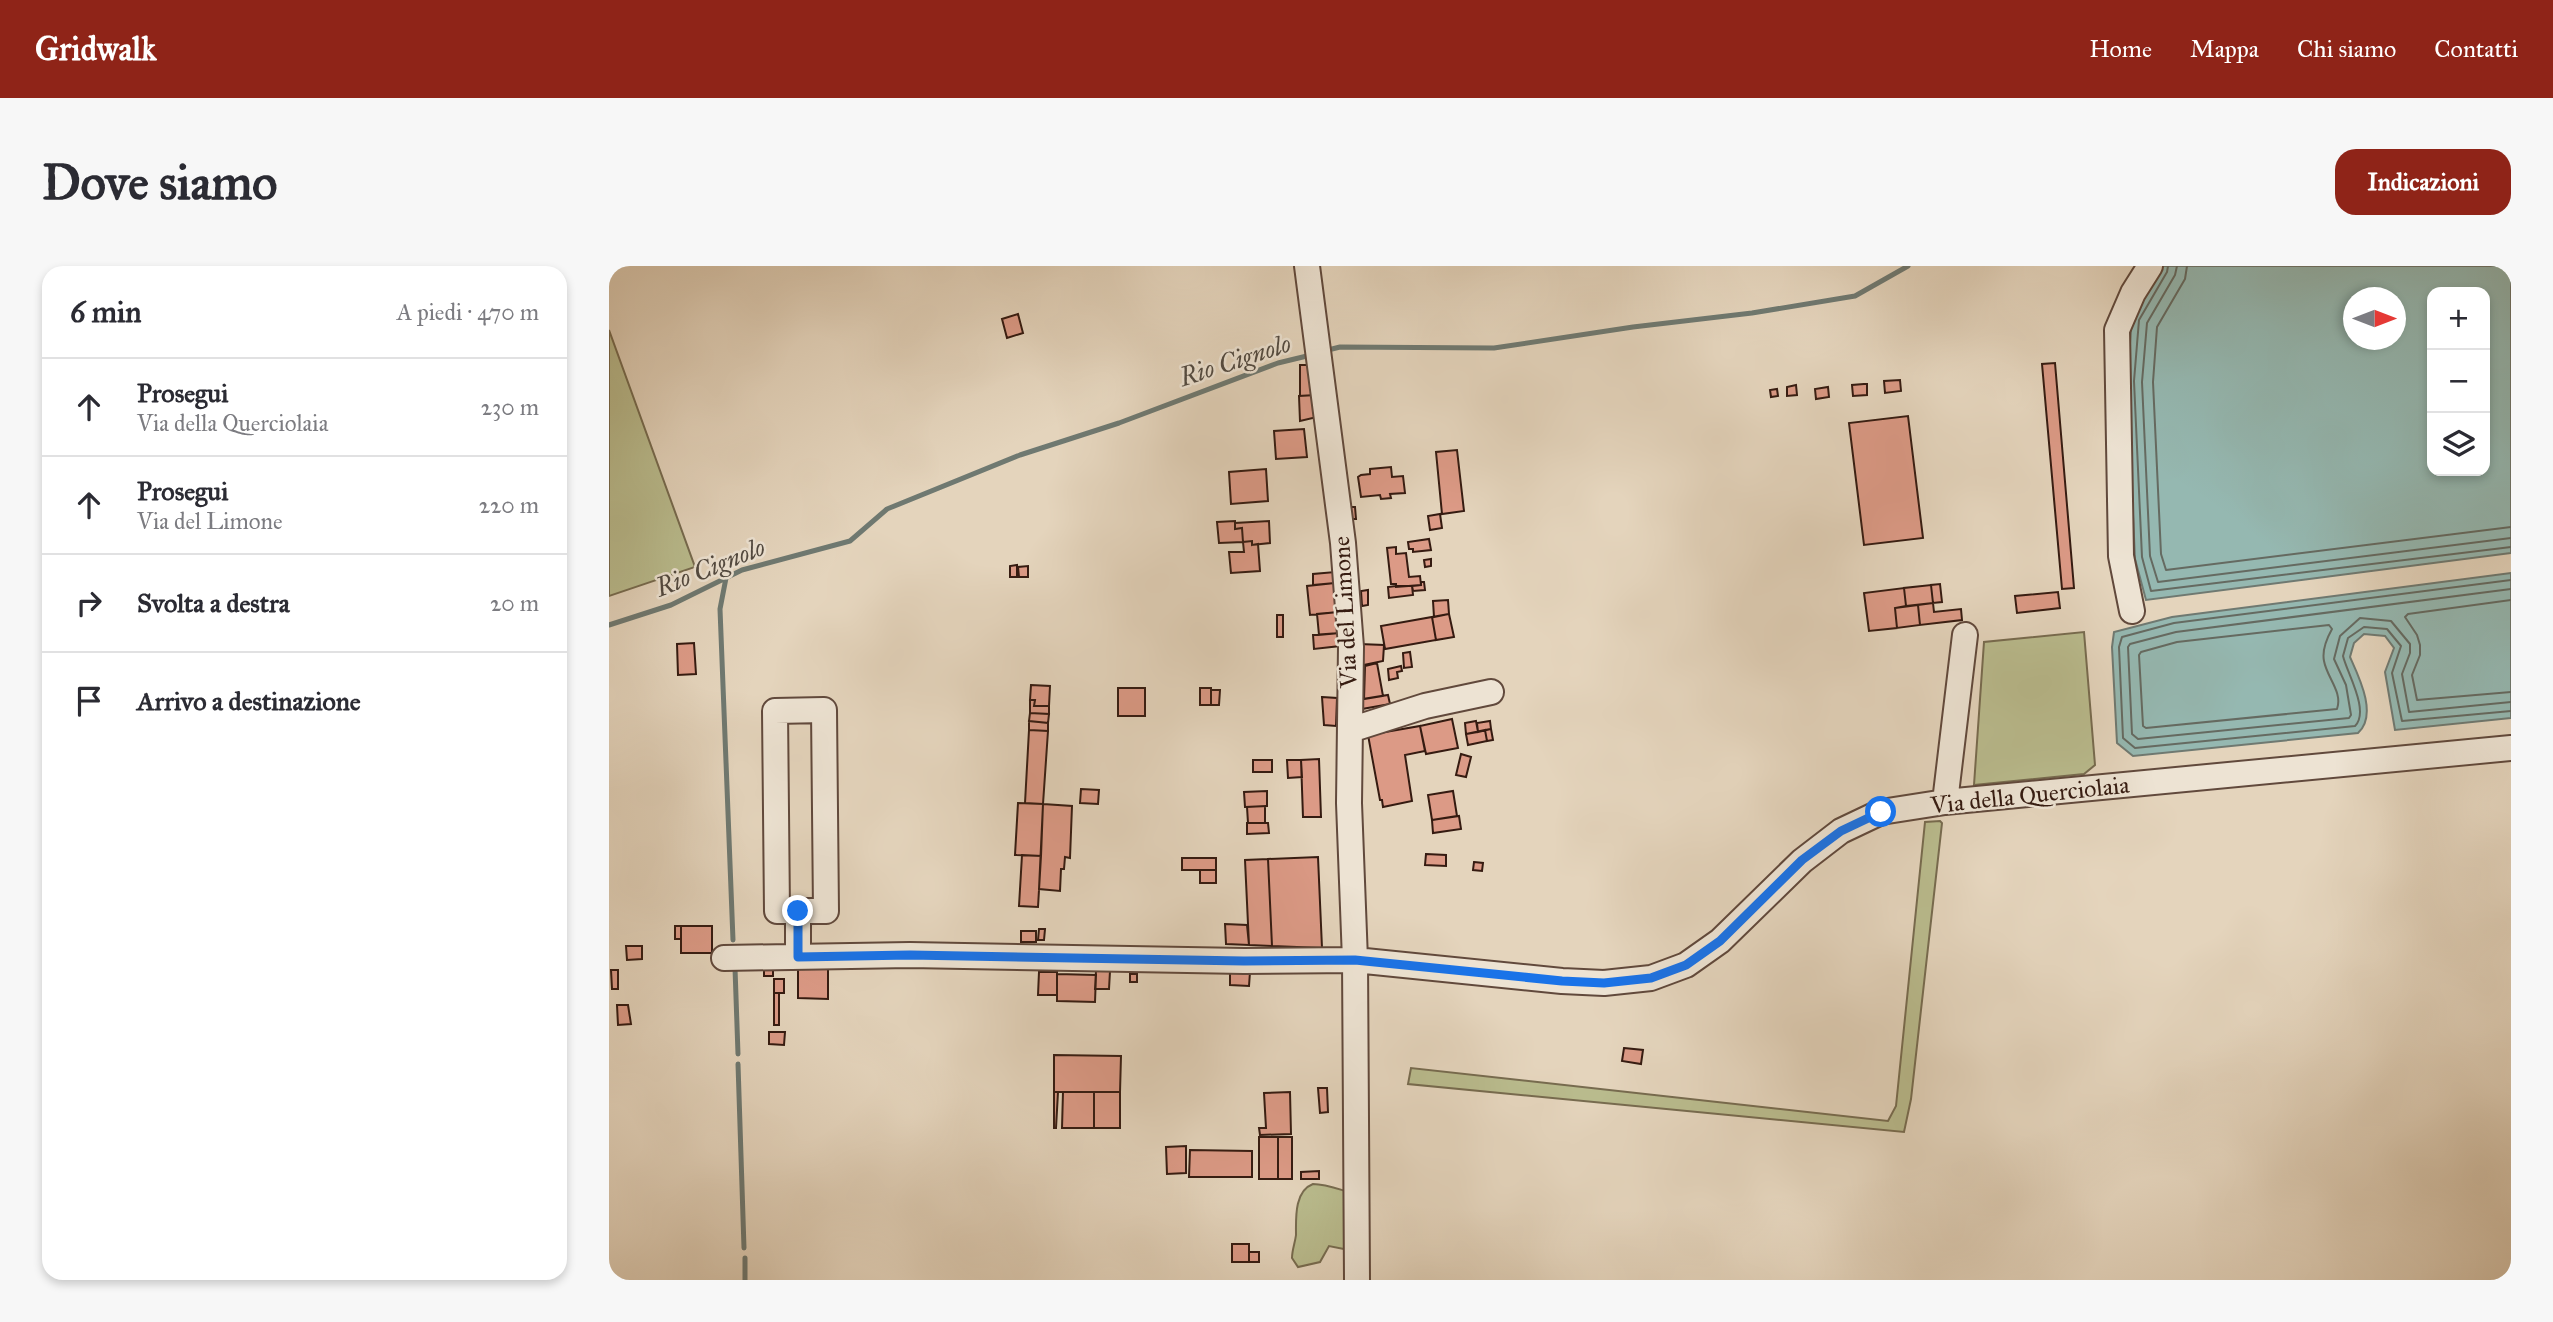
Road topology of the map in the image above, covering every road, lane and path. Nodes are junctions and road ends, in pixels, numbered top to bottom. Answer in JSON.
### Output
{"nodes":[{"id":1,"x":1307,"y":266,"type":"edge"},
{"id":2,"x":2150,"y":266,"type":"edge"},
{"id":3,"x":2132,"y":611,"type":"dead end"},
{"id":4,"x":1965,"y":635,"type":"dead end"},
{"id":5,"x":1491,"y":692,"type":"dead end"},
{"id":6,"x":1350,"y":730,"type":"junction"},
{"id":7,"x":2511,"y":748,"type":"edge"},
{"id":8,"x":1945,"y":802,"type":"junction"},
{"id":9,"x":798,"y":911,"type":"junction"},
{"id":10,"x":798,"y":957,"type":"junction"},
{"id":11,"x":723,"y":958,"type":"dead end"},
{"id":12,"x":1355,"y":960,"type":"junction"},
{"id":13,"x":1357,"y":1280,"type":"edge"}],
"edges":[{"from":1,"to":6,"type":"street","name":"Via del Limone"},
{"from":2,"to":3,"type":"street"},
{"from":4,"to":8,"type":"street"},
{"from":5,"to":6,"type":"street"},
{"from":6,"to":12,"type":"street","name":"Via del Limone"},
{"from":7,"to":8,"type":"street","name":"Via della Querciolaia"},
{"from":8,"to":12,"type":"street","name":"Via della Querciolaia"},
{"from":9,"to":9,"type":"street"},
{"from":9,"to":10,"type":"street"},
{"from":10,"to":11,"type":"street"},
{"from":10,"to":12,"type":"street"},
{"from":12,"to":13,"type":"street","name":"Via del Limone"}]}
